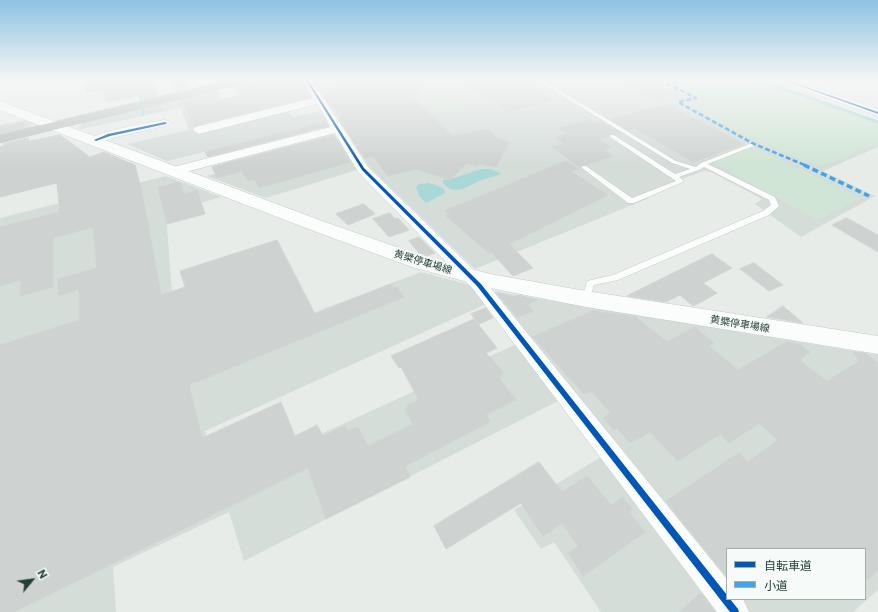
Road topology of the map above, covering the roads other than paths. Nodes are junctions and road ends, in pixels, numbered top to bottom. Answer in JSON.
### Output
{"nodes":[{"id":1,"x":12,"y":109,"type":"edge"},
{"id":2,"x":123,"y":109,"type":"edge"},
{"id":3,"x":285,"y":109,"type":"edge"},
{"id":4,"x":325,"y":109,"type":"edge"},
{"id":5,"x":587,"y":109,"type":"edge"},
{"id":6,"x":864,"y":109,"type":"edge"},
{"id":7,"x":878,"y":114,"type":"edge"},
{"id":8,"x":165,"y":123,"type":"dead end"},
{"id":9,"x":56,"y":125,"type":"junction"},
{"id":10,"x":338,"y":129,"type":"junction"},
{"id":11,"x":199,"y":130,"type":"dead end"},
{"id":12,"x":612,"y":136,"type":"dead end"},
{"id":13,"x":0,"y":139,"type":"edge"},
{"id":14,"x":96,"y":140,"type":"junction"},
{"id":15,"x":754,"y":144,"type":"dead end"},
{"id":16,"x":703,"y":164,"type":"junction"},
{"id":17,"x":584,"y":167,"type":"dead end"},
{"id":18,"x":697,"y":169,"type":"junction"},
{"id":19,"x":174,"y":170,"type":"junction"},
{"id":20,"x":674,"y":176,"type":"junction"},
{"id":21,"x":469,"y":275,"type":"junction"},
{"id":22,"x":586,"y":299,"type":"junction"},
{"id":23,"x":878,"y":345,"type":"edge"},
{"id":24,"x":735,"y":612,"type":"edge"}],
"edges":[{"from":1,"to":9,"type":"main road","name":"黄檗停車場線"},
{"from":2,"to":9,"type":"highway"},
{"from":3,"to":11,"type":"street"},
{"from":4,"to":10,"type":"street"},
{"from":5,"to":18,"type":"lane"},
{"from":6,"to":7,"type":"street"},
{"from":8,"to":14,"type":"street"},
{"from":9,"to":13,"type":"highway"},
{"from":9,"to":14,"type":"main road","name":"黄檗停車場線"},
{"from":10,"to":19,"type":"street"},
{"from":10,"to":21,"type":"street"},
{"from":12,"to":20,"type":"lane"},
{"from":14,"to":19,"type":"main road","name":"黄檗停車場線"},
{"from":15,"to":16,"type":"lane"},
{"from":16,"to":18,"type":"lane"},
{"from":16,"to":22,"type":"lane"},
{"from":17,"to":20,"type":"lane"},
{"from":18,"to":20,"type":"lane"},
{"from":19,"to":21,"type":"main road","name":"黄檗停車場線"},
{"from":21,"to":22,"type":"main road","name":"黄檗停車場線"},
{"from":21,"to":24,"type":"street"},
{"from":22,"to":23,"type":"main road","name":"黄檗停車場線"}]}
